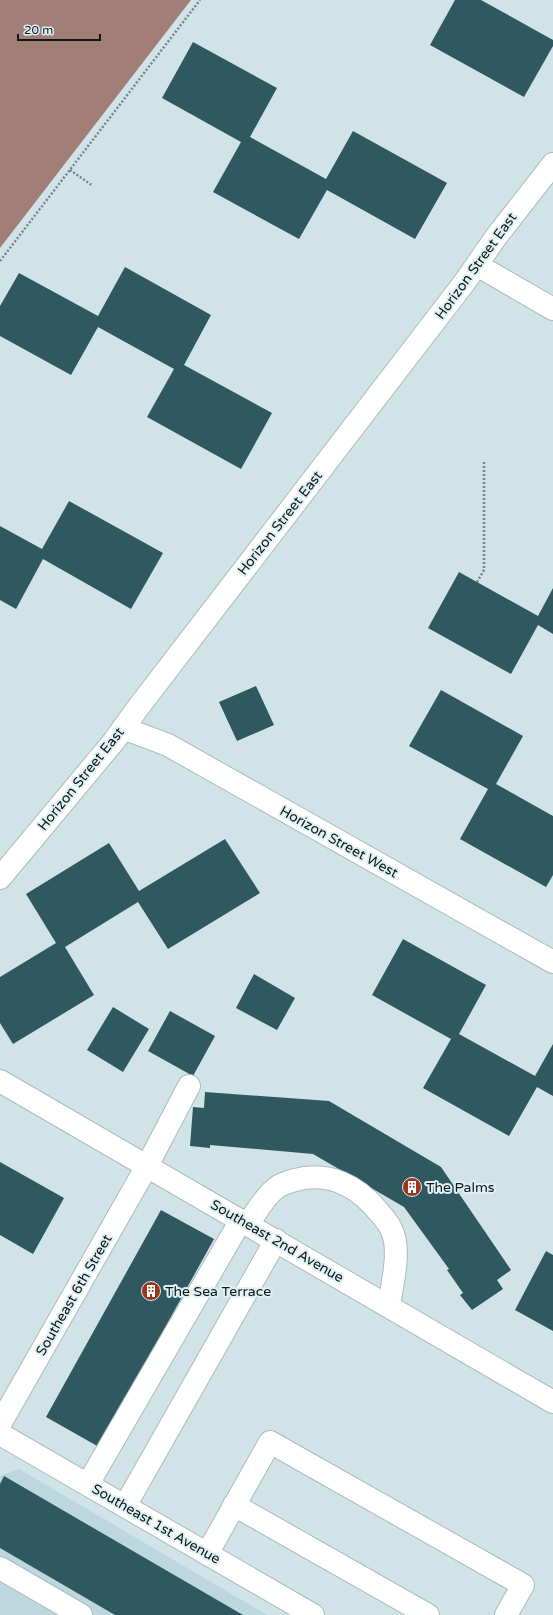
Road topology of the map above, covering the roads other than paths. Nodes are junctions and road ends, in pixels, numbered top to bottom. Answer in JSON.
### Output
{"nodes":[{"id":1,"x":553,"y":164,"type":"edge"},
{"id":2,"x":476,"y":265,"type":"junction"},
{"id":3,"x":553,"y":309,"type":"edge"},
{"id":4,"x":123,"y":728,"type":"junction"},
{"id":5,"x":0,"y":878,"type":"edge"},
{"id":6,"x":553,"y":962,"type":"edge"},
{"id":7,"x":0,"y":1081,"type":"edge"},
{"id":8,"x":189,"y":1086,"type":"dead end"},
{"id":9,"x":147,"y":1166,"type":"junction"},
{"id":10,"x":245,"y":1222,"type":"junction"},
{"id":11,"x":276,"y":1240,"type":"junction"},
{"id":12,"x":389,"y":1306,"type":"junction"},
{"id":13,"x":553,"y":1402,"type":"edge"},
{"id":14,"x":2,"y":1416,"type":"edge"},
{"id":15,"x":0,"y":1434,"type":"edge"},
{"id":16,"x":88,"y":1484,"type":"junction"},
{"id":17,"x":234,"y":1505,"type":"junction"},
{"id":18,"x":125,"y":1506,"type":"junction"},
{"id":19,"x":207,"y":1554,"type":"junction"},
{"id":20,"x":0,"y":1568,"type":"edge"},
{"id":21,"x":305,"y":1613,"type":"edge"},
{"id":22,"x":81,"y":1615,"type":"edge"},
{"id":23,"x":428,"y":1615,"type":"edge"},
{"id":24,"x":506,"y":1615,"type":"edge"}],
"edges":[{"from":1,"to":2,"type":"street","name":"Horizon Street East"},
{"from":2,"to":3,"type":"street"},
{"from":2,"to":4,"type":"street","name":"Horizon Street East"},
{"from":4,"to":5,"type":"street","name":"Horizon Street East"},
{"from":4,"to":6,"type":"street","name":"Horizon Street West"},
{"from":7,"to":9,"type":"street","name":"Southeast 2nd Avenue"},
{"from":8,"to":9,"type":"street","name":"Southeast 6th Street"},
{"from":9,"to":10,"type":"street","name":"Southeast 2nd Avenue"},
{"from":9,"to":14,"type":"street","name":"Southeast 6th Street"},
{"from":10,"to":11,"type":"street","name":"Southeast 2nd Avenue"},
{"from":10,"to":12,"type":"street"},
{"from":10,"to":16,"type":"street"},
{"from":11,"to":12,"type":"street","name":"Southeast 2nd Avenue"},
{"from":11,"to":18,"type":"street"},
{"from":12,"to":13,"type":"street","name":"Southeast 2nd Avenue"},
{"from":15,"to":16,"type":"street","name":"Southeast 1st Avenue"},
{"from":16,"to":18,"type":"street","name":"Southeast 1st Avenue"},
{"from":17,"to":19,"type":"street"},
{"from":17,"to":23,"type":"street"},
{"from":17,"to":24,"type":"street"},
{"from":18,"to":19,"type":"street","name":"Southeast 1st Avenue"},
{"from":19,"to":21,"type":"street","name":"Southeast 1st Avenue"},
{"from":20,"to":22,"type":"street"}]}
